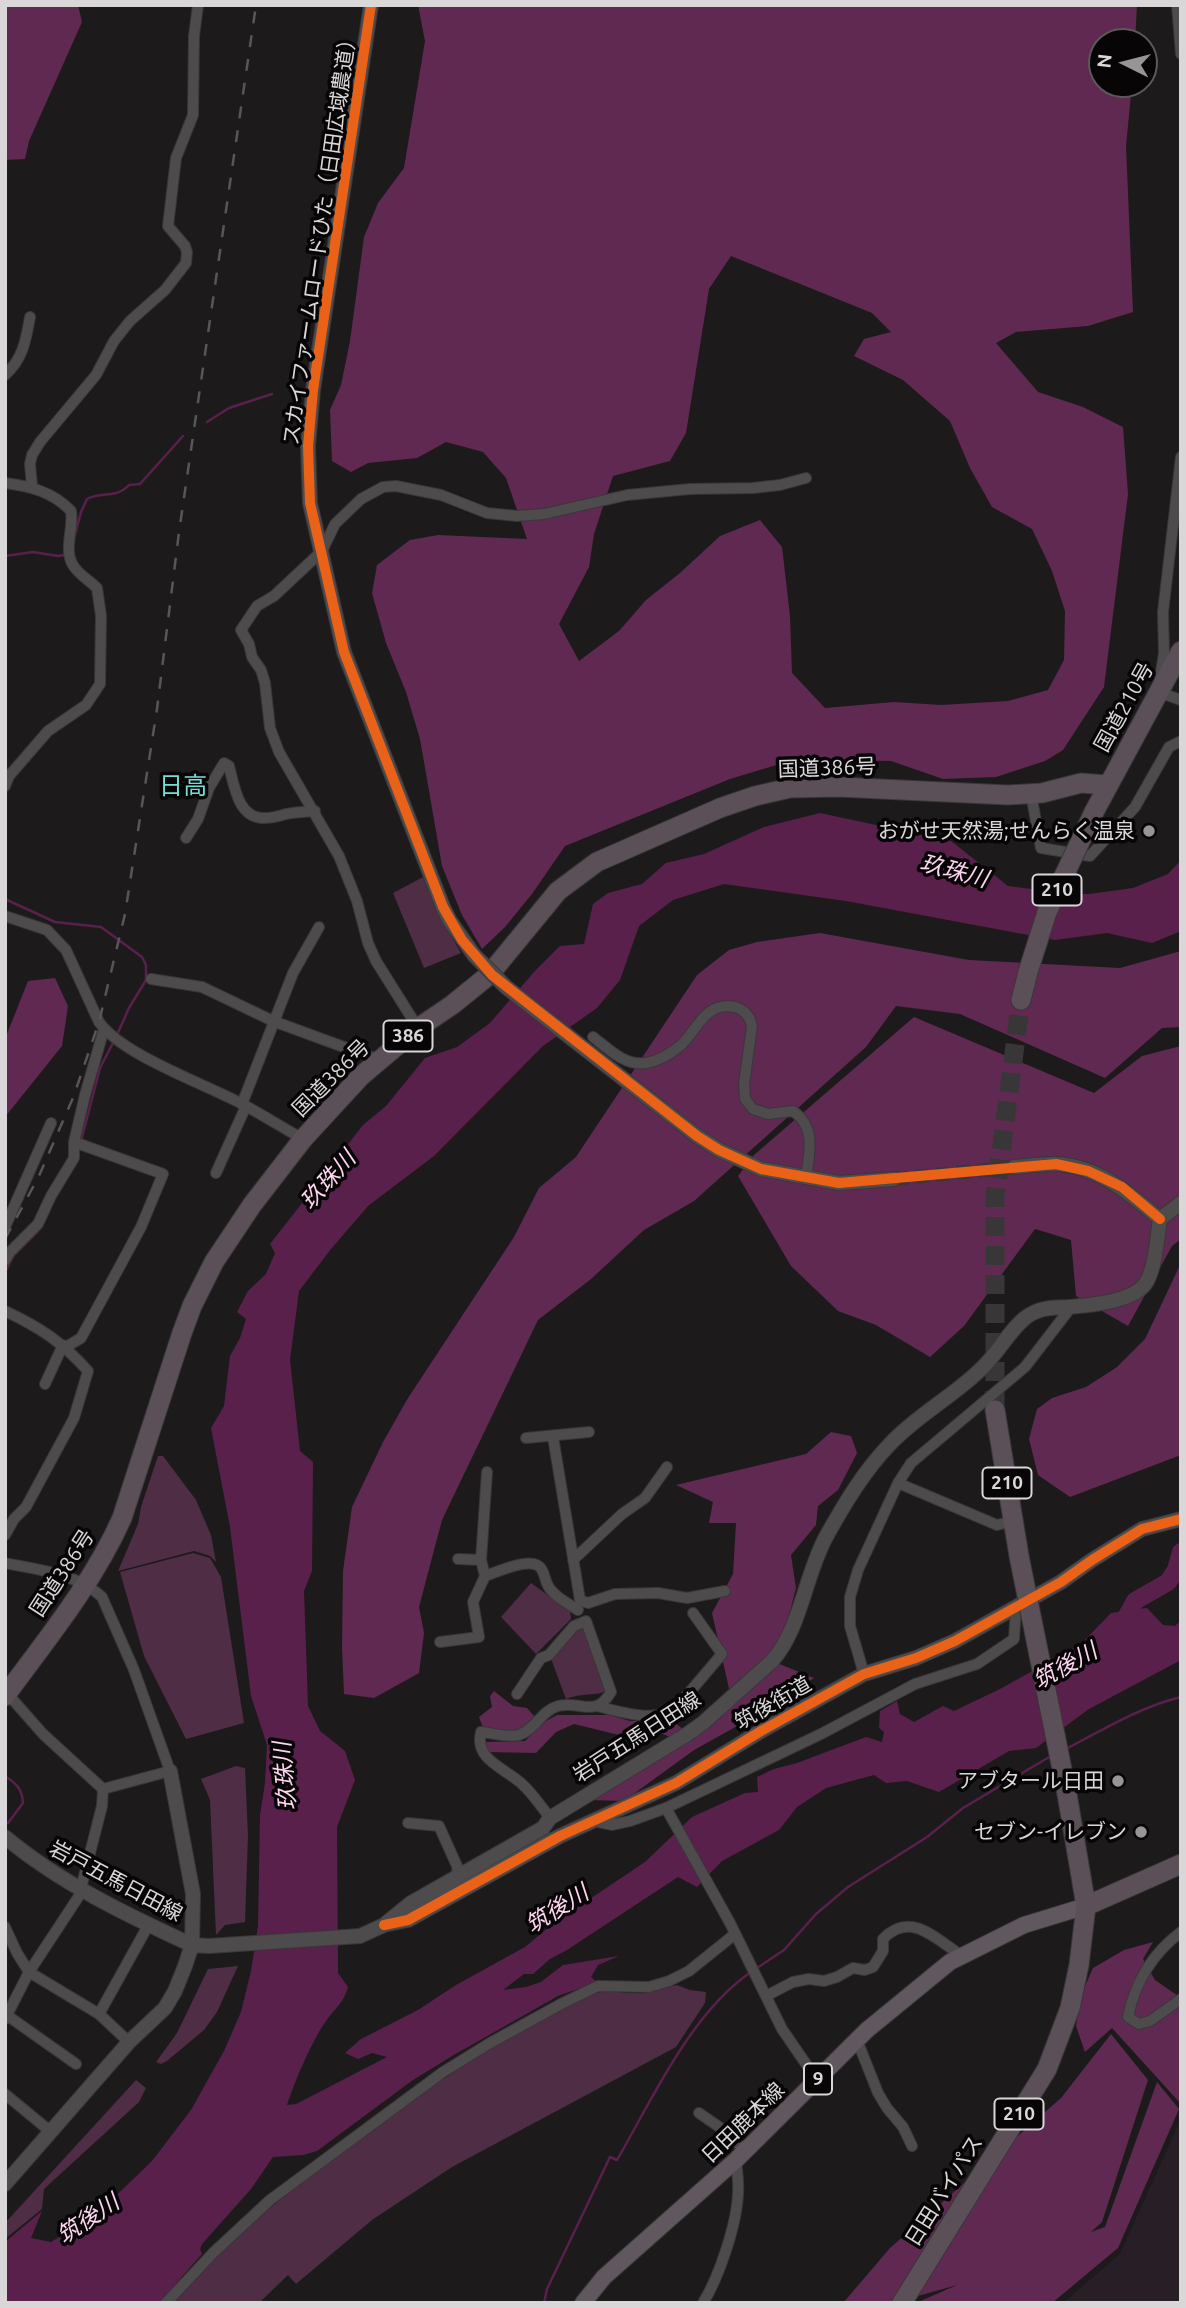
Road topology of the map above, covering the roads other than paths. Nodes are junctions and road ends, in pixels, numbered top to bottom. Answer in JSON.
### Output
{"nodes":[{"id":1,"x":198,"y":5,"type":"edge"},
{"id":2,"x":371,"y":5,"type":"edge"},
{"id":3,"x":1177,"y":5,"type":"edge"},
{"id":4,"x":1181,"y":54,"type":"edge"},
{"id":5,"x":30,"y":317,"type":"dead end"},
{"id":6,"x":5,"y":374,"type":"edge"},
{"id":7,"x":1181,"y":457,"type":"edge"},
{"id":8,"x":806,"y":478,"type":"dead end"},
{"id":9,"x":5,"y":483,"type":"edge"},
{"id":10,"x":32,"y":486,"type":"junction"},
{"id":11,"x":322,"y":551,"type":"junction"},
{"id":12,"x":1181,"y":650,"type":"edge"},
{"id":13,"x":1158,"y":692,"type":"junction"},
{"id":14,"x":1181,"y":700,"type":"edge"},
{"id":15,"x":1181,"y":741,"type":"edge"},
{"id":16,"x":1107,"y":785,"type":"junction"},
{"id":17,"x":5,"y":786,"type":"edge"},
{"id":18,"x":1031,"y":794,"type":"junction"},
{"id":19,"x":315,"y":811,"type":"junction"},
{"id":20,"x":186,"y":838,"type":"dead end"},
{"id":21,"x":5,"y":916,"type":"edge"},
{"id":22,"x":319,"y":927,"type":"dead end"},
{"id":23,"x":151,"y":979,"type":"dead end"},
{"id":24,"x":1021,"y":1000,"type":"tunnel mouth"},
{"id":25,"x":273,"y":1021,"type":"junction"},
{"id":26,"x":418,"y":1028,"type":"junction"},
{"id":27,"x":107,"y":1031,"type":"junction"},
{"id":28,"x":589,"y":1043,"type":"junction"},
{"id":29,"x":379,"y":1060,"type":"junction"},
{"id":30,"x":244,"y":1105,"type":"junction"},
{"id":31,"x":51,"y":1123,"type":"dead end"},
{"id":32,"x":303,"y":1139,"type":"junction"},
{"id":33,"x":79,"y":1144,"type":"junction"},
{"id":34,"x":1014,"y":1167,"type":"tunnel mouth"},
{"id":35,"x":216,"y":1173,"type":"dead end"},
{"id":36,"x":806,"y":1179,"type":"junction"},
{"id":37,"x":894,"y":1180,"type":"tunnel mouth"},
{"id":38,"x":1181,"y":1203,"type":"edge"},
{"id":39,"x":1160,"y":1219,"type":"junction"},
{"id":40,"x":5,"y":1227,"type":"edge"},
{"id":41,"x":5,"y":1261,"type":"edge"},
{"id":42,"x":1072,"y":1306,"type":"junction"},
{"id":43,"x":5,"y":1311,"type":"edge"},
{"id":44,"x":65,"y":1346,"type":"junction"},
{"id":45,"x":45,"y":1384,"type":"dead end"},
{"id":46,"x":995,"y":1410,"type":"tunnel mouth"},
{"id":47,"x":589,"y":1432,"type":"dead end"},
{"id":48,"x":553,"y":1437,"type":"junction"},
{"id":49,"x":526,"y":1438,"type":"dead end"},
{"id":50,"x":667,"y":1467,"type":"dead end"},
{"id":51,"x":487,"y":1472,"type":"dead end"},
{"id":52,"x":898,"y":1483,"type":"junction"},
{"id":53,"x":1181,"y":1519,"type":"edge"},
{"id":54,"x":1013,"y":1521,"type":"junction"},
{"id":55,"x":5,"y":1535,"type":"edge"},
{"id":56,"x":458,"y":1559,"type":"dead end"},
{"id":57,"x":481,"y":1560,"type":"junction"},
{"id":58,"x":573,"y":1560,"type":"junction"},
{"id":59,"x":5,"y":1563,"type":"edge"},
{"id":60,"x":485,"y":1576,"type":"junction"},
{"id":61,"x":85,"y":1585,"type":"junction"},
{"id":62,"x":725,"y":1591,"type":"dead end"},
{"id":63,"x":579,"y":1605,"type":"junction"},
{"id":64,"x":1016,"y":1607,"type":"junction"},
{"id":65,"x":693,"y":1613,"type":"dead end"},
{"id":66,"x":579,"y":1624,"type":"junction"},
{"id":67,"x":440,"y":1642,"type":"dead end"},
{"id":68,"x":864,"y":1674,"type":"junction"},
{"id":69,"x":6,"y":1693,"type":"edge"},
{"id":70,"x":517,"y":1694,"type":"dead end"},
{"id":71,"x":596,"y":1706,"type":"junction"},
{"id":72,"x":170,"y":1771,"type":"junction"},
{"id":73,"x":103,"y":1789,"type":"junction"},
{"id":74,"x":666,"y":1808,"type":"junction"},
{"id":75,"x":550,"y":1818,"type":"junction"},
{"id":76,"x":593,"y":1821,"type":"junction"},
{"id":77,"x":408,"y":1823,"type":"dead end"},
{"id":78,"x":5,"y":1837,"type":"edge"},
{"id":79,"x":1181,"y":1864,"type":"edge"},
{"id":80,"x":458,"y":1878,"type":"junction"},
{"id":81,"x":81,"y":1889,"type":"junction"},
{"id":82,"x":1086,"y":1906,"type":"junction"},
{"id":83,"x":149,"y":1924,"type":"junction"},
{"id":84,"x":384,"y":1925,"type":"junction"},
{"id":85,"x":5,"y":1927,"type":"edge"},
{"id":86,"x":733,"y":1929,"type":"junction"},
{"id":87,"x":1181,"y":1932,"type":"edge"},
{"id":88,"x":192,"y":1945,"type":"junction"},
{"id":89,"x":962,"y":1956,"type":"junction"},
{"id":90,"x":29,"y":1972,"type":"junction"},
{"id":91,"x":766,"y":1996,"type":"junction"},
{"id":92,"x":1181,"y":1999,"type":"edge"},
{"id":93,"x":8,"y":2011,"type":"edge"},
{"id":94,"x":99,"y":2014,"type":"junction"},
{"id":95,"x":857,"y":2040,"type":"junction"},
{"id":96,"x":128,"y":2042,"type":"junction"},
{"id":97,"x":76,"y":2064,"type":"dead end"},
{"id":98,"x":817,"y":2080,"type":"junction"},
{"id":99,"x":5,"y":2094,"type":"edge"},
{"id":100,"x":699,"y":2113,"type":"dead end"},
{"id":101,"x":51,"y":2132,"type":"junction"},
{"id":102,"x":912,"y":2146,"type":"dead end"},
{"id":103,"x":741,"y":2156,"type":"junction"},
{"id":104,"x":5,"y":2184,"type":"edge"},
{"id":105,"x":166,"y":2303,"type":"edge"},
{"id":106,"x":583,"y":2303,"type":"edge"},
{"id":107,"x":703,"y":2303,"type":"edge"},
{"id":108,"x":902,"y":2303,"type":"edge"}],
"edges":[{"from":1,"to":10,"type":"street"},
{"from":2,"to":11,"type":"street","name":"スカイファームロードひた（日田広域農道）"},
{"from":3,"to":4,"type":"street"},
{"from":5,"to":6,"type":"street"},
{"from":7,"to":13,"type":"street"},
{"from":8,"to":11,"type":"street"},
{"from":9,"to":10,"type":"street"},
{"from":10,"to":17,"type":"street"},
{"from":11,"to":19,"type":"street"},
{"from":11,"to":28,"type":"street","name":"スカイファームロードひた（日田広域農道）","bridge":true},
{"from":12,"to":13,"type":"highway","name":"国道210号","number":"210"},
{"from":13,"to":14,"type":"street"},
{"from":13,"to":16,"type":"highway","name":"国道210号","number":"210"},
{"from":15,"to":18,"type":"street"},
{"from":16,"to":18,"type":"highway","name":"国道386号","number":"386"},
{"from":16,"to":24,"type":"highway","number":"210","bridge":true},
{"from":18,"to":26,"type":"highway","name":"国道386号","number":"386"},
{"from":19,"to":20,"type":"street"},
{"from":19,"to":26,"type":"street"},
{"from":21,"to":27,"type":"street"},
{"from":22,"to":25,"type":"street"},
{"from":23,"to":25,"type":"street"},
{"from":25,"to":29,"type":"street"},
{"from":25,"to":30,"type":"street"},
{"from":26,"to":29,"type":"highway","name":"国道386号","number":"386"},
{"from":27,"to":30,"type":"street"},
{"from":27,"to":33,"type":"street"},
{"from":28,"to":36,"type":"street","name":"スカイファームロードひた（日田広域農道）"},
{"from":28,"to":36,"type":"street"},
{"from":29,"to":32,"type":"highway","name":"国道386号","number":"386"},
{"from":30,"to":32,"type":"street"},
{"from":30,"to":35,"type":"street"},
{"from":31,"to":40,"type":"street"},
{"from":32,"to":61,"type":"highway","name":"国道386号","number":"386"},
{"from":33,"to":41,"type":"street"},
{"from":33,"to":44,"type":"street"},
{"from":34,"to":39,"type":"street"},
{"from":36,"to":37,"type":"street","name":"スカイファームロードひた（日田広域農道）"},
{"from":38,"to":39,"type":"street"},
{"from":39,"to":42,"type":"street","name":"岩戸五馬日田線"},
{"from":42,"to":52,"type":"street"},
{"from":42,"to":75,"type":"street","name":"岩戸五馬日田線"},
{"from":43,"to":44,"type":"street"},
{"from":44,"to":45,"type":"street"},
{"from":44,"to":55,"type":"street"},
{"from":46,"to":54,"type":"highway","name":"日田バイパス","number":"210"},
{"from":47,"to":48,"type":"street"},
{"from":48,"to":49,"type":"street"},
{"from":48,"to":58,"type":"street"},
{"from":50,"to":58,"type":"street"},
{"from":51,"to":57,"type":"street"},
{"from":52,"to":54,"type":"street"},
{"from":52,"to":68,"type":"street"},
{"from":53,"to":64,"type":"street","name":"筑後街道"},
{"from":54,"to":82,"type":"highway","name":"日田バイパス","number":"210","bridge":true},
{"from":56,"to":57,"type":"street"},
{"from":57,"to":60,"type":"street"},
{"from":58,"to":63,"type":"street"},
{"from":59,"to":61,"type":"street"},
{"from":60,"to":63,"type":"street"},
{"from":60,"to":67,"type":"street"},
{"from":61,"to":69,"type":"highway","name":"国道386号","number":"386"},
{"from":61,"to":72,"type":"street"},
{"from":62,"to":63,"type":"street"},
{"from":63,"to":66,"type":"street"},
{"from":64,"to":68,"type":"street","name":"筑後街道"},
{"from":64,"to":74,"type":"street"},
{"from":65,"to":71,"type":"street"},
{"from":66,"to":70,"type":"street"},
{"from":66,"to":71,"type":"street"},
{"from":68,"to":76,"type":"street","name":"筑後街道"},
{"from":69,"to":73,"type":"street"},
{"from":71,"to":75,"type":"street"},
{"from":72,"to":73,"type":"street"},
{"from":72,"to":88,"type":"street"},
{"from":73,"to":81,"type":"street"},
{"from":74,"to":76,"type":"street"},
{"from":74,"to":86,"type":"street"},
{"from":75,"to":80,"type":"street","name":"岩戸五馬日田線"},
{"from":76,"to":84,"type":"street","name":"筑後街道"},
{"from":77,"to":80,"type":"street"},
{"from":78,"to":81,"type":"street","name":"岩戸五馬日田線"},
{"from":79,"to":82,"type":"highway"},
{"from":80,"to":84,"type":"street","name":"岩戸五馬日田線"},
{"from":81,"to":83,"type":"street","name":"岩戸五馬日田線"},
{"from":81,"to":90,"type":"street"},
{"from":82,"to":89,"type":"main road","name":"日田鹿本線","number":"9"},
{"from":82,"to":108,"type":"highway","name":"日田バイパス","number":"210"},
{"from":83,"to":88,"type":"street","name":"岩戸五馬日田線"},
{"from":83,"to":94,"type":"street"},
{"from":84,"to":88,"type":"street","name":"岩戸五馬日田線"},
{"from":85,"to":90,"type":"street"},
{"from":86,"to":91,"type":"street"},
{"from":86,"to":105,"type":"street"},
{"from":87,"to":92,"type":"street"},
{"from":88,"to":96,"type":"street"},
{"from":89,"to":91,"type":"street"},
{"from":89,"to":95,"type":"main road","name":"日田鹿本線","number":"9"},
{"from":90,"to":93,"type":"street"},
{"from":90,"to":94,"type":"street"},
{"from":91,"to":98,"type":"street"},
{"from":93,"to":97,"type":"street"},
{"from":94,"to":96,"type":"street"},
{"from":95,"to":98,"type":"main road","name":"日田鹿本線","number":"9"},
{"from":95,"to":102,"type":"street"},
{"from":96,"to":101,"type":"street"},
{"from":98,"to":103,"type":"main road","name":"日田鹿本線","number":"9"},
{"from":99,"to":101,"type":"street"},
{"from":100,"to":103,"type":"street"},
{"from":101,"to":104,"type":"street"},
{"from":103,"to":106,"type":"main road","name":"日田鹿本線","number":"9"},
{"from":103,"to":107,"type":"street"}]}
